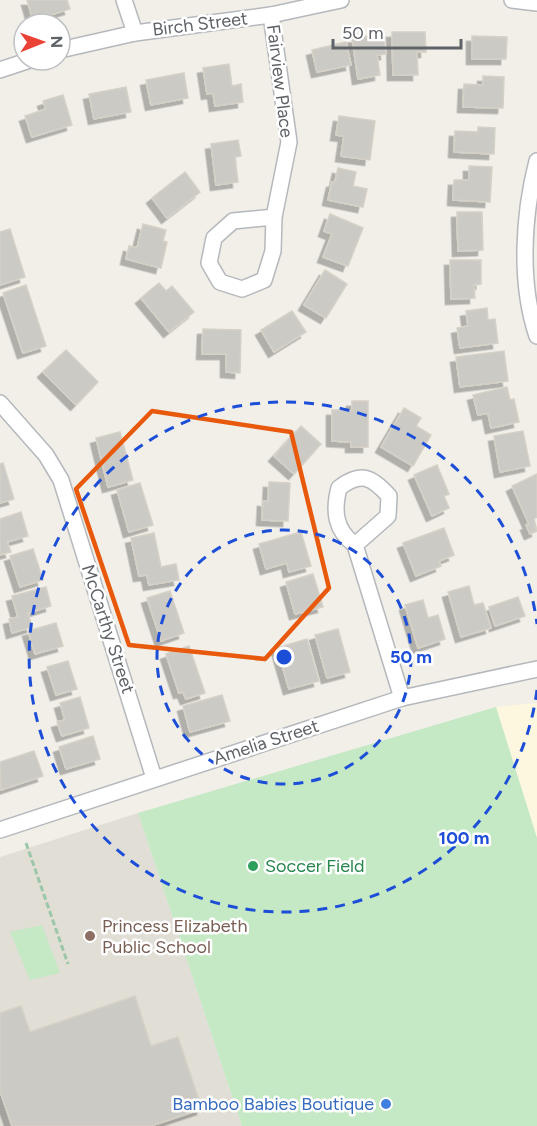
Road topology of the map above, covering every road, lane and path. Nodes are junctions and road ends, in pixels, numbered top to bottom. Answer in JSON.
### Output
{"nodes":[{"id":1,"x":124,"y":0,"type":"edge"},
{"id":2,"x":341,"y":0,"type":"edge"},
{"id":3,"x":512,"y":0,"type":"edge"},
{"id":4,"x":537,"y":3,"type":"edge"},
{"id":5,"x":271,"y":15,"type":"junction"},
{"id":6,"x":135,"y":33,"type":"junction"},
{"id":7,"x":72,"y":47,"type":"edge"},
{"id":8,"x":537,"y":161,"type":"edge"},
{"id":9,"x":274,"y":217,"type":"junction"},
{"id":10,"x":537,"y":336,"type":"edge"},
{"id":11,"x":0,"y":403,"type":"edge"},
{"id":12,"x":355,"y":545,"type":"junction"},
{"id":13,"x":537,"y":669,"type":"edge"},
{"id":14,"x":402,"y":698,"type":"junction"},
{"id":15,"x":154,"y":778,"type":"junction"},
{"id":16,"x":0,"y":830,"type":"edge"},
{"id":17,"x":26,"y":843,"type":"dead end"},
{"id":18,"x":68,"y":964,"type":"dead end"}],
"edges":[{"from":1,"to":6,"type":"street"},
{"from":2,"to":5,"type":"street","name":"Birch Street"},
{"from":3,"to":4,"type":"street"},
{"from":5,"to":6,"type":"street","name":"Birch Street"},
{"from":5,"to":9,"type":"street","name":"Fairview Place"},
{"from":6,"to":7,"type":"street","name":"Birch Street"},
{"from":8,"to":10,"type":"street"},
{"from":9,"to":9,"type":"street","name":"Fairview Place"},
{"from":11,"to":15,"type":"street","name":"McCarthy Street"},
{"from":12,"to":12,"type":"street"},
{"from":12,"to":14,"type":"street"},
{"from":13,"to":14,"type":"street","name":"Amelia Street"},
{"from":14,"to":15,"type":"street","name":"Amelia Street"},
{"from":15,"to":16,"type":"street","name":"Amelia Street"},
{"from":17,"to":18,"type":"path"}]}
